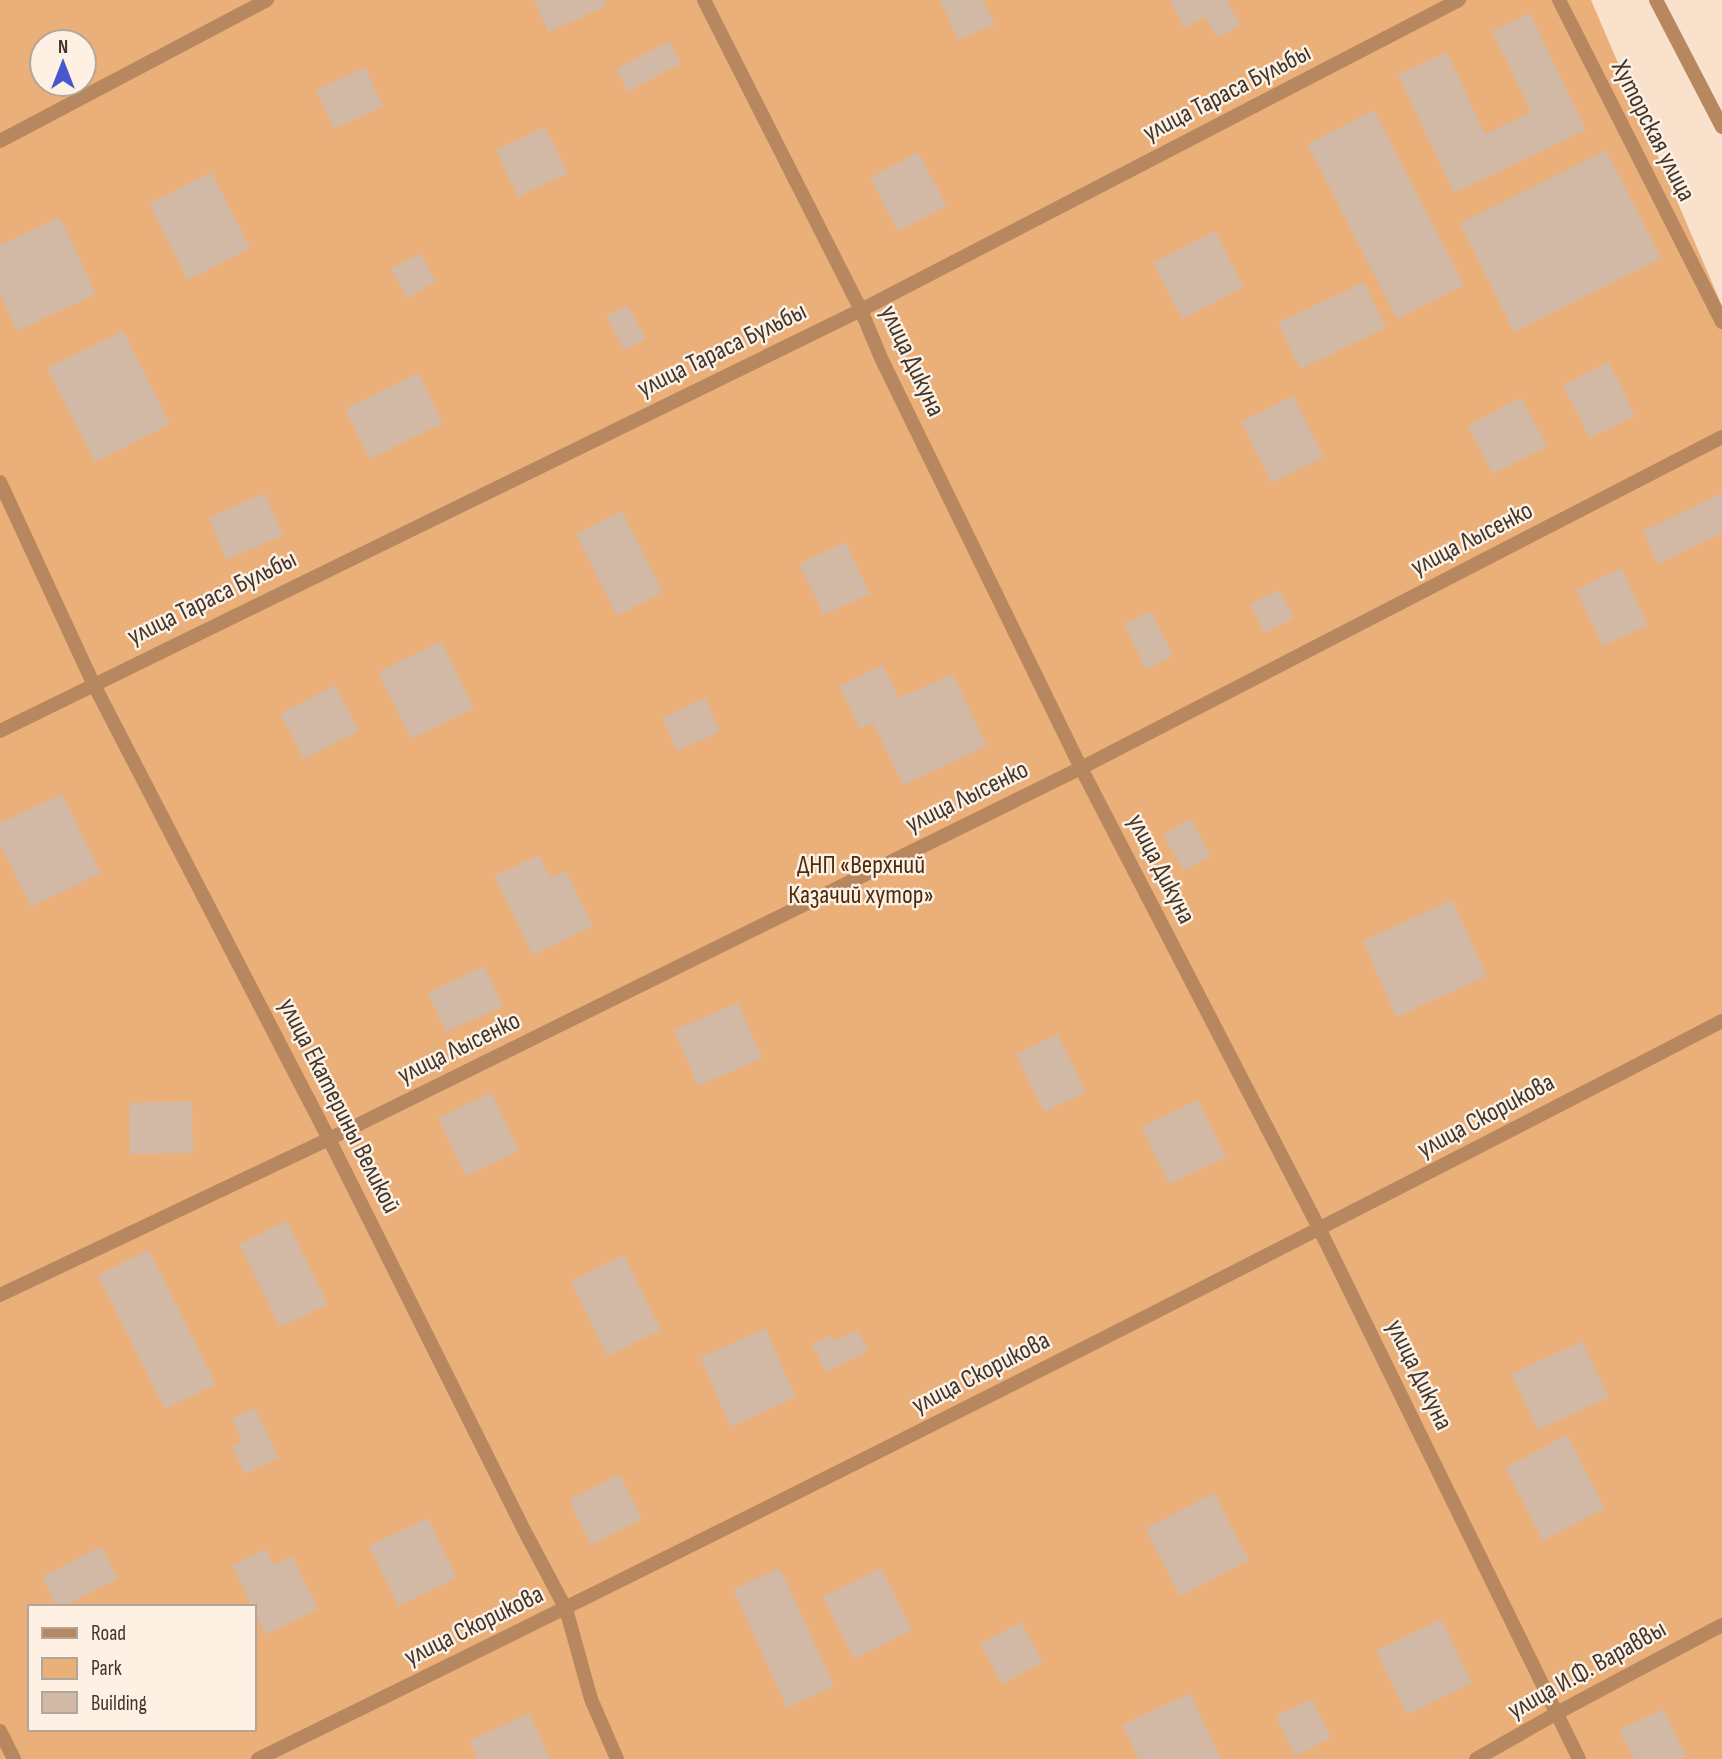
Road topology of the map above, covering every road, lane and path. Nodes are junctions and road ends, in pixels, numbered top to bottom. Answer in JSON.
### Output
{"nodes":[{"id":1,"x":267,"y":0,"type":"edge"},
{"id":2,"x":704,"y":0,"type":"edge"},
{"id":3,"x":1459,"y":0,"type":"edge"},
{"id":4,"x":1559,"y":0,"type":"edge"},
{"id":5,"x":1656,"y":0,"type":"edge"},
{"id":6,"x":1722,"y":127,"type":"edge"},
{"id":7,"x":0,"y":141,"type":"edge"},
{"id":8,"x":860,"y":310,"type":"junction"},
{"id":9,"x":1722,"y":322,"type":"edge"},
{"id":10,"x":1722,"y":437,"type":"edge"},
{"id":11,"x":0,"y":482,"type":"edge"},
{"id":12,"x":93,"y":683,"type":"junction"},
{"id":13,"x":0,"y":731,"type":"edge"},
{"id":14,"x":1081,"y":768,"type":"junction"},
{"id":15,"x":1722,"y":1021,"type":"edge"},
{"id":16,"x":329,"y":1139,"type":"junction"},
{"id":17,"x":1320,"y":1230,"type":"junction"},
{"id":18,"x":0,"y":1295,"type":"edge"},
{"id":19,"x":566,"y":1609,"type":"junction"},
{"id":20,"x":1722,"y":1625,"type":"edge"},
{"id":21,"x":1557,"y":1713,"type":"junction"},
{"id":22,"x":0,"y":1731,"type":"edge"},
{"id":23,"x":14,"y":1759,"type":"edge"},
{"id":24,"x":258,"y":1759,"type":"edge"},
{"id":25,"x":617,"y":1759,"type":"edge"},
{"id":26,"x":1476,"y":1759,"type":"edge"},
{"id":27,"x":1578,"y":1759,"type":"edge"}],
"edges":[{"from":1,"to":7,"type":"street"},
{"from":2,"to":8,"type":"street","name":"улица Дикуна"},
{"from":3,"to":8,"type":"street","name":"улица Тараса Бульбы"},
{"from":4,"to":9,"type":"street","name":"Хуторская улица"},
{"from":5,"to":6,"type":"street"},
{"from":8,"to":12,"type":"street","name":"улица Тараса Бульбы"},
{"from":8,"to":14,"type":"street","name":"улица Дикуна"},
{"from":10,"to":14,"type":"street","name":"улица Лысенко"},
{"from":11,"to":12,"type":"street","name":"улица Екатерины Великой"},
{"from":12,"to":13,"type":"street","name":"улица Тараса Бульбы"},
{"from":12,"to":16,"type":"street","name":"улица Екатерины Великой"},
{"from":14,"to":16,"type":"street","name":"улица Лысенко"},
{"from":14,"to":17,"type":"street","name":"улица Дикуна"},
{"from":15,"to":17,"type":"street","name":"улица Скорикова"},
{"from":16,"to":18,"type":"street","name":"улица Лысенко"},
{"from":16,"to":19,"type":"street","name":"улица Екатерины Великой"},
{"from":17,"to":19,"type":"street","name":"улица Скорикова"},
{"from":17,"to":21,"type":"street","name":"улица Дикуна"},
{"from":19,"to":24,"type":"street","name":"улица Скорикова"},
{"from":19,"to":25,"type":"street","name":"улица Екатерины Великой"},
{"from":20,"to":21,"type":"street","name":"улица И.Ф. Вараввы"},
{"from":21,"to":26,"type":"street","name":"улица И.Ф. Вараввы"},
{"from":21,"to":27,"type":"street","name":"улица Дикуна"},
{"from":22,"to":23,"type":"street"}]}
